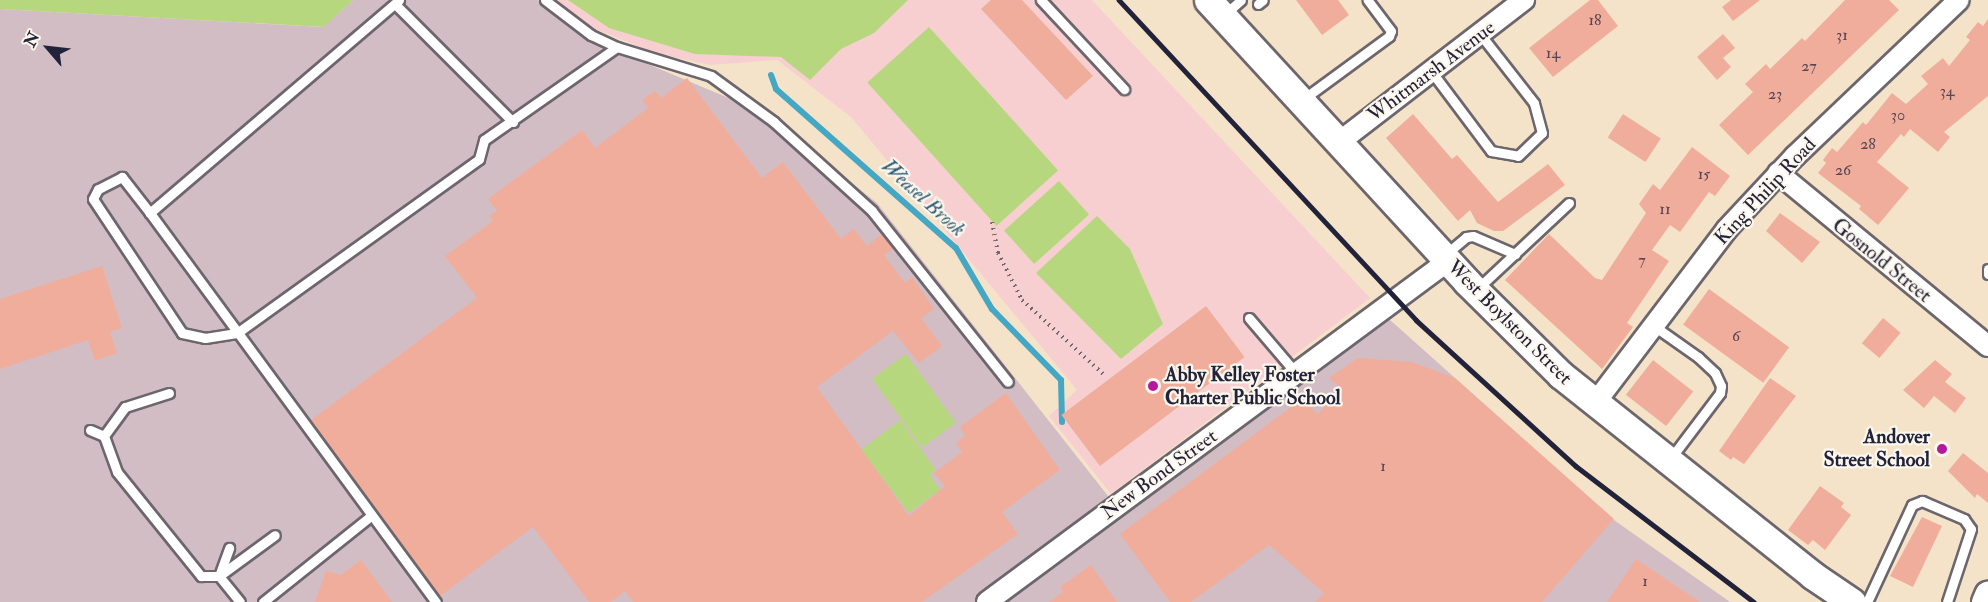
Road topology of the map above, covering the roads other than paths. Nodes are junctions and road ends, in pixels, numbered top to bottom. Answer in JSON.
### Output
{"nodes":[{"id":1,"x":545,"y":0,"type":"edge"},
{"id":2,"x":1041,"y":0,"type":"edge"},
{"id":3,"x":1368,"y":0,"type":"edge"},
{"id":4,"x":1524,"y":0,"type":"edge"},
{"id":5,"x":1959,"y":0,"type":"edge"},
{"id":6,"x":397,"y":2,"type":"edge"},
{"id":7,"x":1224,"y":6,"type":"edge"},
{"id":8,"x":1480,"y":34,"type":"junction"},
{"id":9,"x":617,"y":47,"type":"junction"},
{"id":10,"x":1431,"y":71,"type":"junction"},
{"id":11,"x":1124,"y":89,"type":"dead end"},
{"id":12,"x":1300,"y":102,"type":"junction"},
{"id":13,"x":513,"y":122,"type":"junction"},
{"id":14,"x":1338,"y":143,"type":"junction"},
{"id":15,"x":1778,"y":173,"type":"junction"},
{"id":16,"x":1569,"y":203,"type":"dead end"},
{"id":17,"x":150,"y":213,"type":"junction"},
{"id":18,"x":1515,"y":254,"type":"junction"},
{"id":19,"x":1446,"y":259,"type":"junction"},
{"id":20,"x":1988,"y":269,"type":"edge"},
{"id":21,"x":1988,"y":274,"type":"edge"},
{"id":22,"x":1476,"y":291,"type":"junction"},
{"id":23,"x":1249,"y":318,"type":"dead end"},
{"id":24,"x":1653,"y":326,"type":"junction"},
{"id":25,"x":237,"y":333,"type":"junction"},
{"id":26,"x":1988,"y":346,"type":"edge"},
{"id":27,"x":1296,"y":374,"type":"junction"},
{"id":28,"x":1008,"y":382,"type":"dead end"},
{"id":29,"x":169,"y":393,"type":"dead end"},
{"id":30,"x":1595,"y":403,"type":"junction"},
{"id":31,"x":90,"y":430,"type":"dead end"},
{"id":32,"x":104,"y":436,"type":"junction"},
{"id":33,"x":1669,"y":461,"type":"junction"},
{"id":34,"x":372,"y":515,"type":"junction"},
{"id":35,"x":275,"y":535,"type":"dead end"},
{"id":36,"x":229,"y":548,"type":"dead end"},
{"id":37,"x":219,"y":576,"type":"junction"},
{"id":38,"x":1988,"y":595,"type":"edge"},
{"id":39,"x":240,"y":602,"type":"edge"},
{"id":40,"x":263,"y":602,"type":"edge"},
{"id":41,"x":436,"y":602,"type":"edge"},
{"id":42,"x":987,"y":602,"type":"edge"},
{"id":43,"x":1852,"y":602,"type":"edge"},
{"id":44,"x":1867,"y":602,"type":"edge"},
{"id":45,"x":1947,"y":602,"type":"edge"},
{"id":46,"x":1984,"y":602,"type":"edge"}],
"edges":[{"from":1,"to":9,"type":"lane"},
{"from":2,"to":11,"type":"lane"},
{"from":3,"to":12,"type":"lane"},
{"from":4,"to":8,"type":"street","name":"Whitmarsh Avenue"},
{"from":5,"to":15,"type":"street","name":"King Philip Road"},
{"from":6,"to":13,"type":"lane"},
{"from":6,"to":17,"type":"lane"},
{"from":7,"to":12,"type":"main road","name":"West Boylston Street"},
{"from":8,"to":10,"type":"street","name":"Whitmarsh Avenue"},
{"from":8,"to":10,"type":"lane"},
{"from":9,"to":13,"type":"lane"},
{"from":9,"to":28,"type":"lane"},
{"from":10,"to":14,"type":"street","name":"Whitmarsh Avenue"},
{"from":12,"to":14,"type":"main road","name":"West Boylston Street"},
{"from":13,"to":25,"type":"lane"},
{"from":14,"to":19,"type":"main road","name":"West Boylston Street"},
{"from":15,"to":24,"type":"street","name":"King Philip Road"},
{"from":15,"to":26,"type":"street","name":"Gosnold Street"},
{"from":16,"to":18,"type":"lane"},
{"from":17,"to":25,"type":"lane"},
{"from":17,"to":25,"type":"lane"},
{"from":18,"to":19,"type":"lane"},
{"from":18,"to":22,"type":"lane"},
{"from":19,"to":22,"type":"main road","name":"West Boylston Street"},
{"from":19,"to":27,"type":"street","name":"New Bond Street"},
{"from":20,"to":21,"type":"lane"},
{"from":22,"to":30,"type":"main road","name":"West Boylston Street"},
{"from":23,"to":27,"type":"lane"},
{"from":24,"to":30,"type":"street","name":"King Philip Road"},
{"from":24,"to":33,"type":"lane"},
{"from":25,"to":34,"type":"lane"},
{"from":27,"to":42,"type":"street","name":"New Bond Street"},
{"from":29,"to":32,"type":"lane"},
{"from":30,"to":33,"type":"main road","name":"West Boylston Street"},
{"from":31,"to":32,"type":"lane"},
{"from":32,"to":37,"type":"lane"},
{"from":33,"to":43,"type":"main road","name":"West Boylston Street"},
{"from":34,"to":40,"type":"lane"},
{"from":34,"to":41,"type":"lane"},
{"from":35,"to":37,"type":"lane"},
{"from":36,"to":37,"type":"lane"},
{"from":37,"to":39,"type":"lane"},
{"from":38,"to":46,"type":"main road"},
{"from":44,"to":45,"type":"lane"}]}
